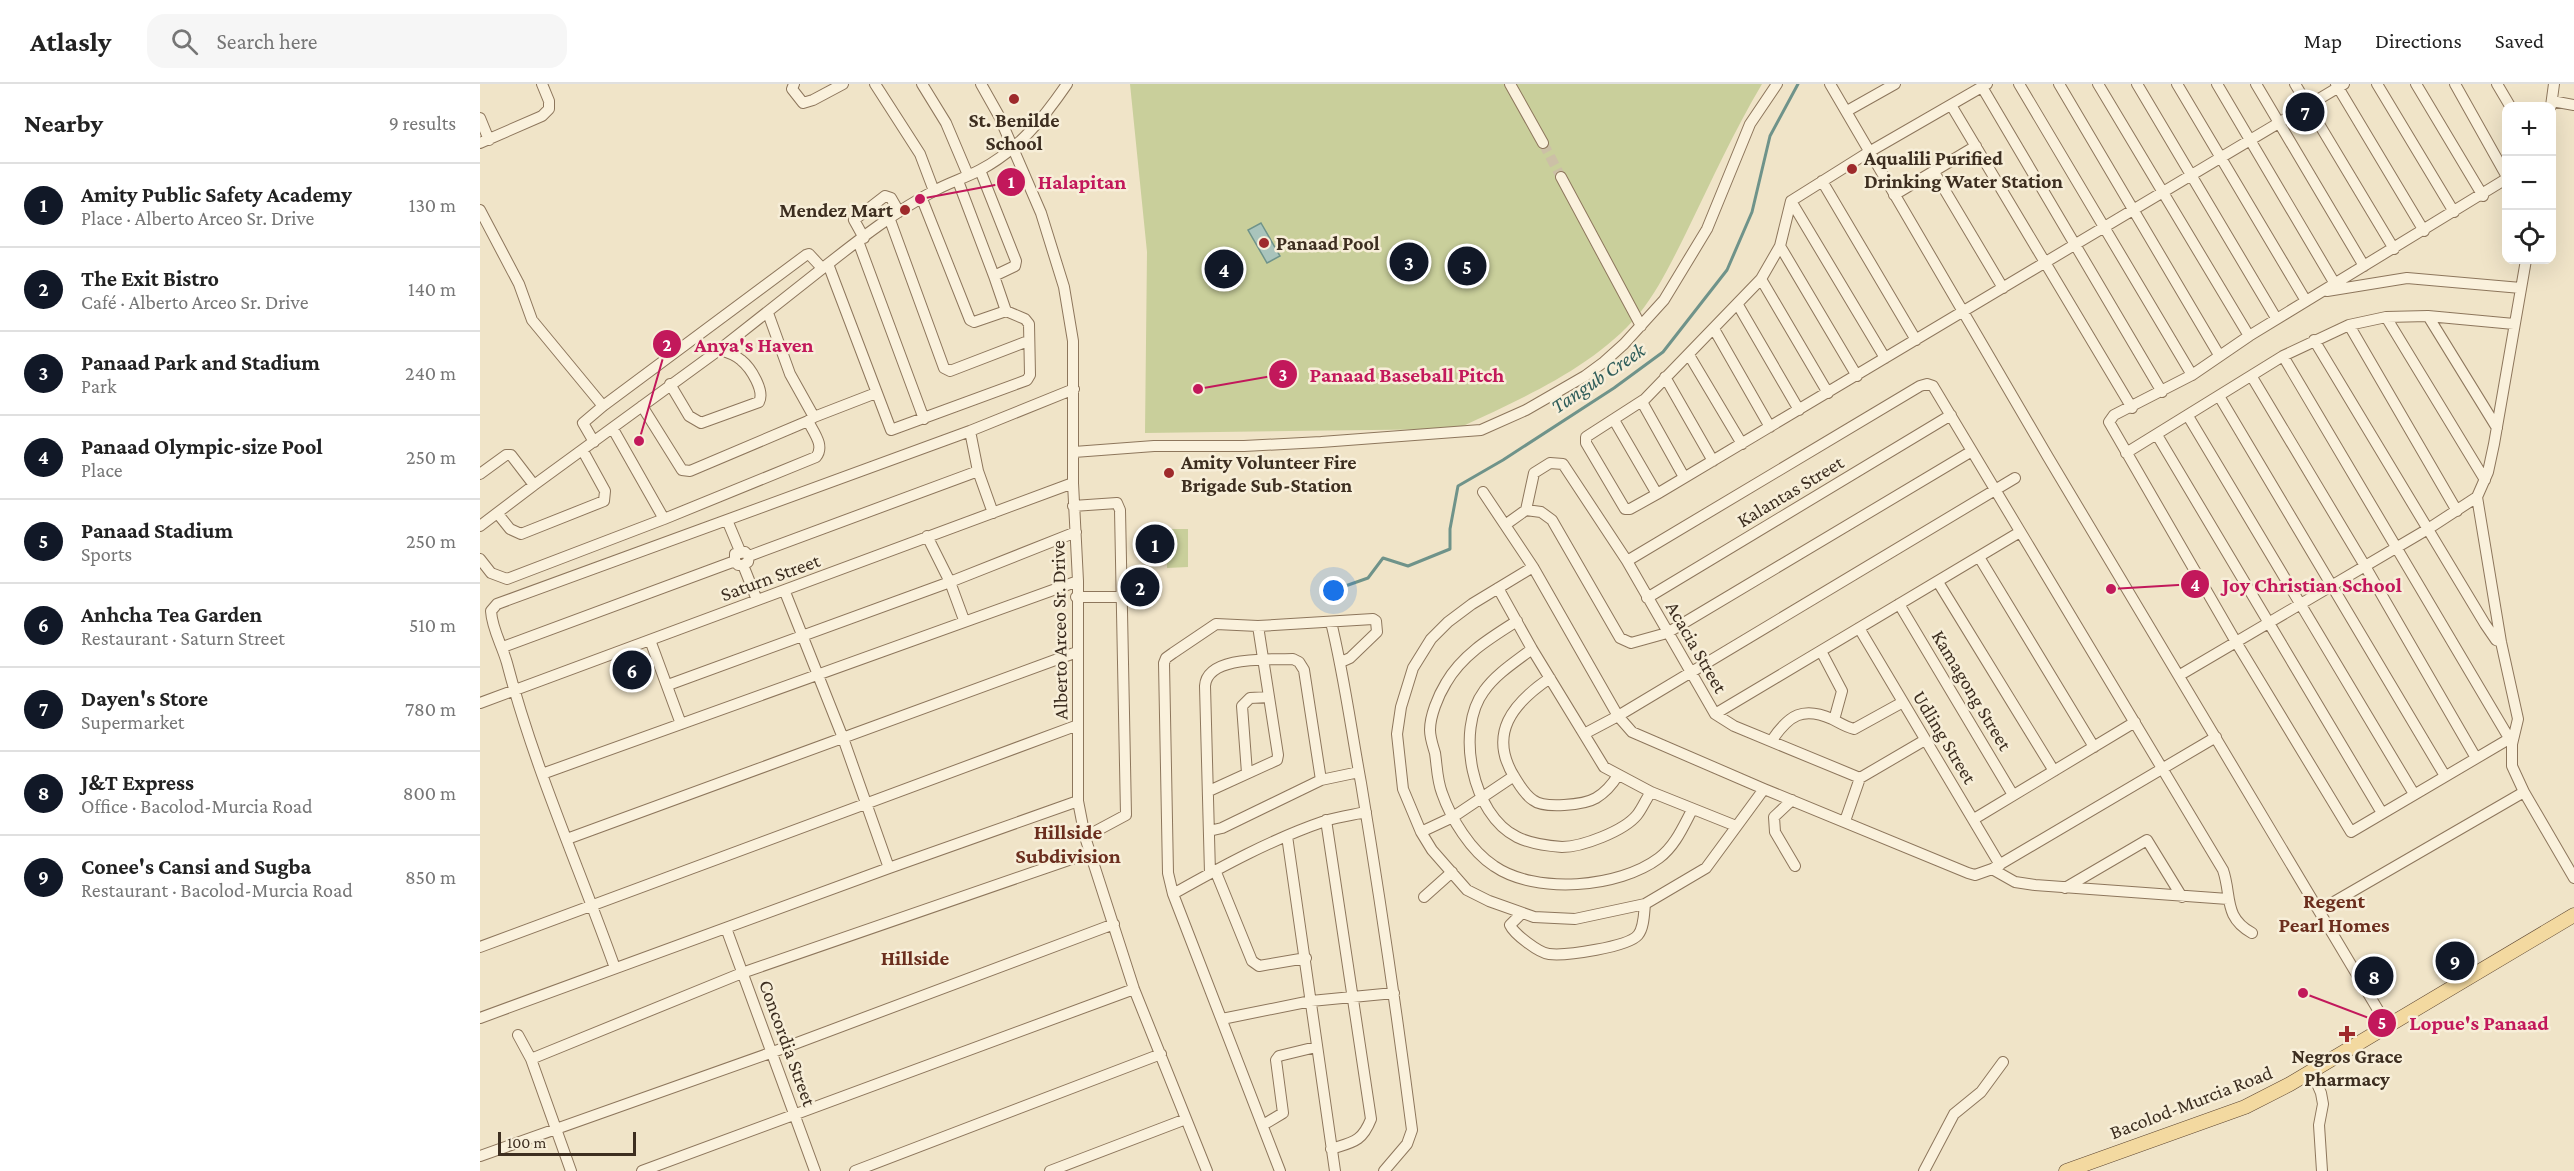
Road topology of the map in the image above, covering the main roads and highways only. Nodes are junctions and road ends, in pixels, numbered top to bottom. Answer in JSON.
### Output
{"nodes":[{"id":1,"x":2574,"y":915,"type":"edge"},
{"id":2,"x":2066,"y":1171,"type":"edge"}],
"edges":[{"from":1,"to":2,"type":"main road","name":"Bacolod-Murcia Road"}]}
